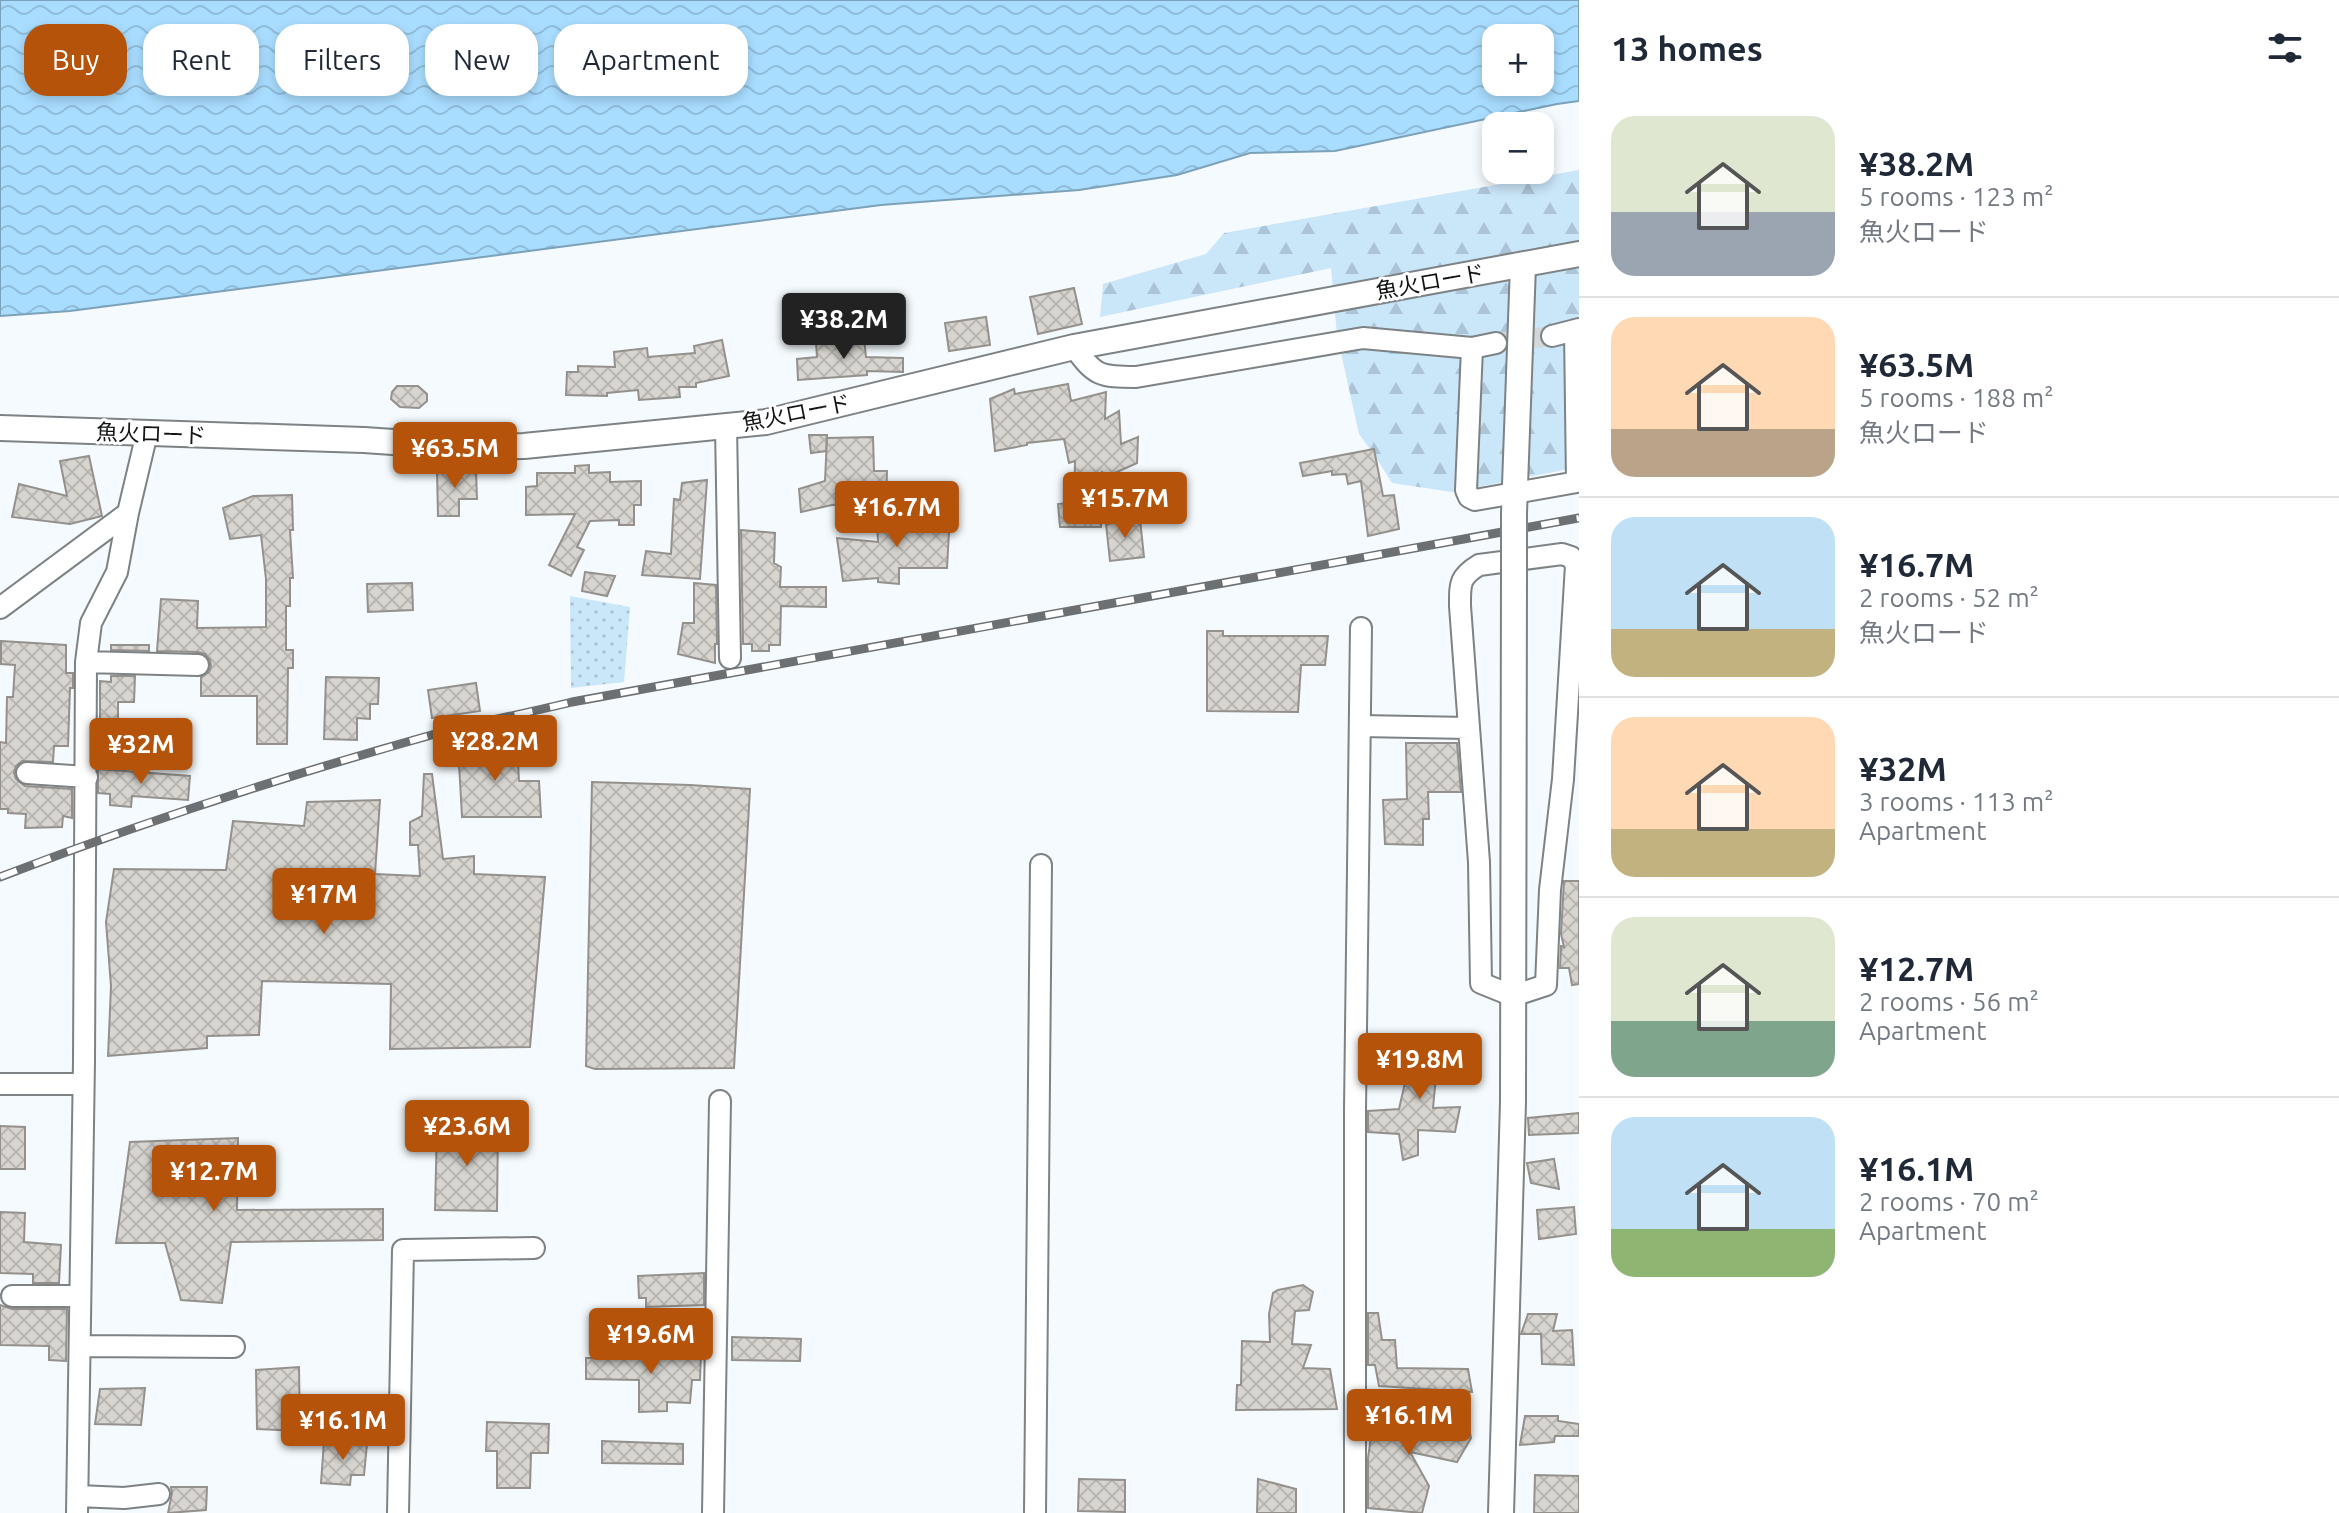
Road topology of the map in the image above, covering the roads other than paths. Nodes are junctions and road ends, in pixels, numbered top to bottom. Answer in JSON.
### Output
{"nodes":[{"id":1,"x":1579,"y":254,"type":"edge"},
{"id":2,"x":1523,"y":265,"type":"junction"},
{"id":3,"x":1577,"y":330,"type":"edge"},
{"id":4,"x":1552,"y":336,"type":"tunnel mouth"},
{"id":5,"x":1496,"y":343,"type":"tunnel mouth"},
{"id":6,"x":1074,"y":347,"type":"junction"},
{"id":7,"x":1472,"y":348,"type":"junction"},
{"id":8,"x":726,"y":426,"type":"junction"},
{"id":9,"x":0,"y":428,"type":"edge"},
{"id":10,"x":147,"y":433,"type":"junction"},
{"id":11,"x":1514,"y":502,"type":"junction"},
{"id":12,"x":128,"y":513,"type":"junction"},
{"id":13,"x":0,"y":608,"type":"edge"},
{"id":14,"x":1361,"y":628,"type":"dead end"},
{"id":15,"x":730,"y":658,"type":"dead end"},
{"id":16,"x":86,"y":662,"type":"junction"},
{"id":17,"x":198,"y":665,"type":"dead end"},
{"id":18,"x":1360,"y":726,"type":"junction"},
{"id":19,"x":1469,"y":728,"type":"junction"},
{"id":20,"x":27,"y":773,"type":"dead end"},
{"id":21,"x":87,"y":777,"type":"junction"},
{"id":22,"x":1041,"y":865,"type":"dead end"},
{"id":23,"x":1513,"y":996,"type":"junction"},
{"id":24,"x":0,"y":1084,"type":"edge"},
{"id":25,"x":83,"y":1084,"type":"junction"},
{"id":26,"x":720,"y":1101,"type":"dead end"},
{"id":27,"x":534,"y":1248,"type":"dead end"},
{"id":28,"x":12,"y":1296,"type":"dead end"},
{"id":29,"x":80,"y":1296,"type":"junction"},
{"id":30,"x":80,"y":1346,"type":"junction"},
{"id":31,"x":234,"y":1347,"type":"dead end"},
{"id":32,"x":159,"y":1494,"type":"dead end"},
{"id":33,"x":77,"y":1504,"type":"edge"},
{"id":34,"x":398,"y":1513,"type":"edge"},
{"id":35,"x":713,"y":1513,"type":"edge"},
{"id":36,"x":1035,"y":1513,"type":"edge"},
{"id":37,"x":1355,"y":1513,"type":"edge"},
{"id":38,"x":1501,"y":1513,"type":"edge"}],
"edges":[{"from":1,"to":2,"type":"street","name":"魚火ロード"},
{"from":2,"to":6,"type":"street","name":"魚火ロード"},
{"from":2,"to":11,"type":"street"},
{"from":3,"to":4,"type":"street"},
{"from":3,"to":11,"type":"street"},
{"from":5,"to":7,"type":"street"},
{"from":6,"to":7,"type":"street"},
{"from":6,"to":8,"type":"street","name":"魚火ロード"},
{"from":7,"to":11,"type":"street"},
{"from":8,"to":10,"type":"street","name":"魚火ロード"},
{"from":8,"to":15,"type":"street"},
{"from":9,"to":10,"type":"street","name":"魚火ロード"},
{"from":10,"to":12,"type":"street"},
{"from":11,"to":23,"type":"street","bridge":true},
{"from":12,"to":13,"type":"street"},
{"from":12,"to":16,"type":"street"},
{"from":14,"to":18,"type":"street"},
{"from":16,"to":17,"type":"street"},
{"from":16,"to":21,"type":"street"},
{"from":18,"to":19,"type":"street"},
{"from":18,"to":37,"type":"street"},
{"from":19,"to":23,"type":"street"},
{"from":19,"to":23,"type":"street"},
{"from":20,"to":21,"type":"street"},
{"from":21,"to":25,"type":"street"},
{"from":22,"to":36,"type":"street"},
{"from":23,"to":38,"type":"street"},
{"from":24,"to":25,"type":"street"},
{"from":25,"to":29,"type":"street"},
{"from":26,"to":35,"type":"street"},
{"from":27,"to":34,"type":"street"},
{"from":28,"to":29,"type":"street"},
{"from":29,"to":30,"type":"street"},
{"from":30,"to":31,"type":"street"},
{"from":30,"to":33,"type":"street"},
{"from":32,"to":33,"type":"street"}]}
